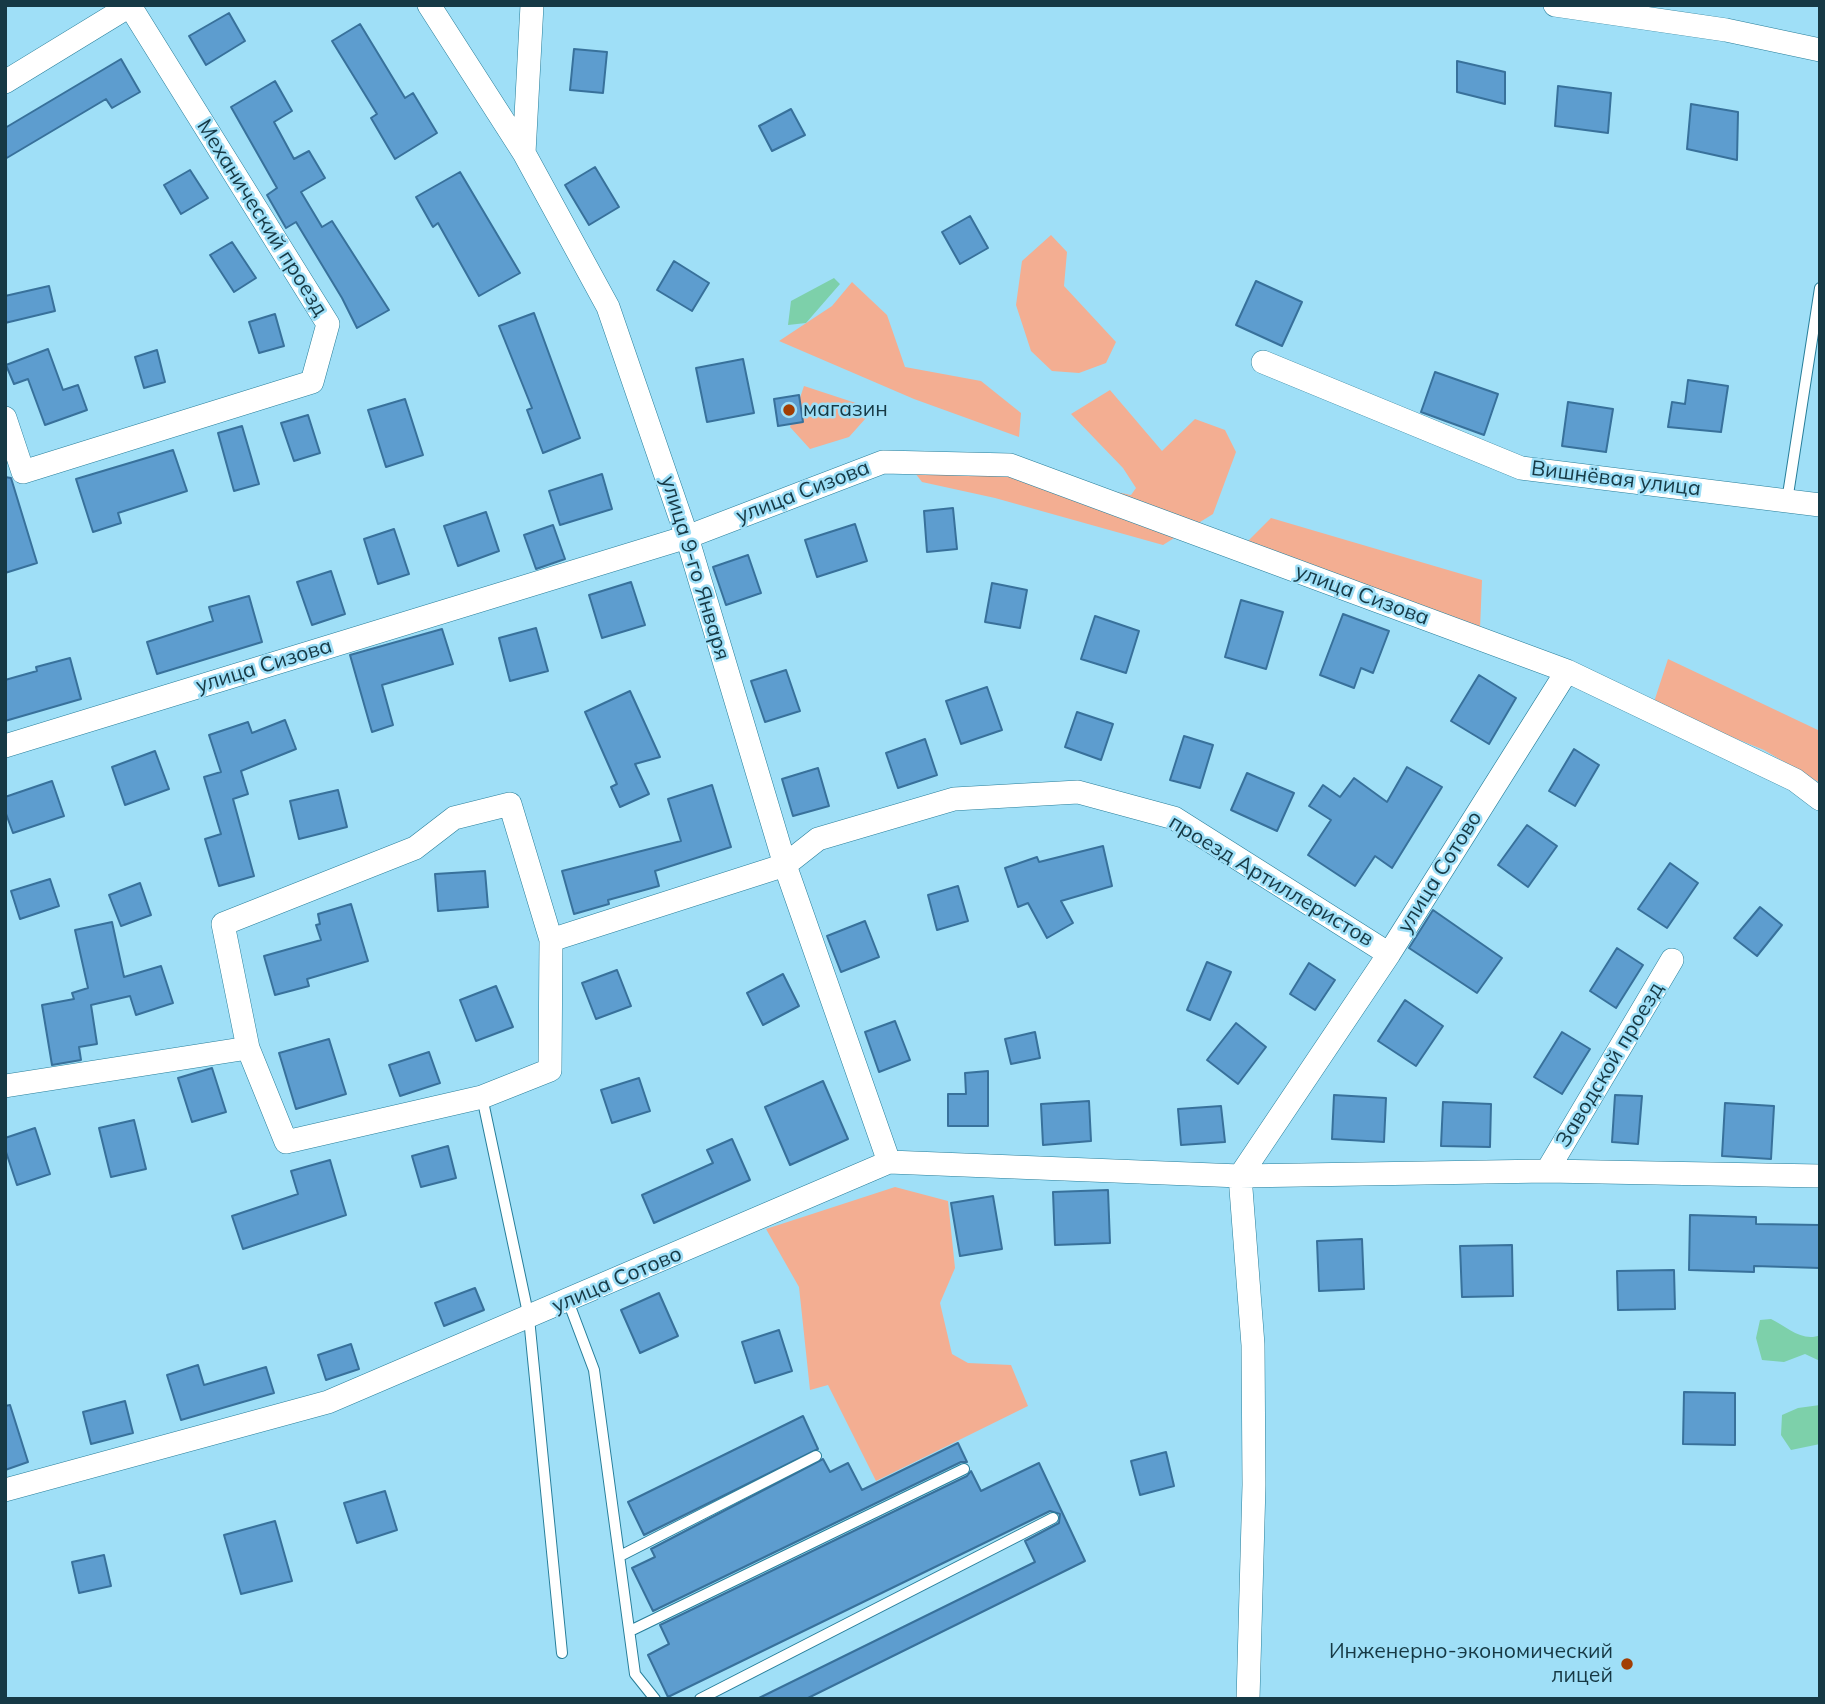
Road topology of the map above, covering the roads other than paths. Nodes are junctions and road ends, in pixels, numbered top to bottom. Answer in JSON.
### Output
{"nodes":[{"id":1,"x":429,"y":5,"type":"edge"},
{"id":2,"x":532,"y":5,"type":"edge"},
{"id":3,"x":1555,"y":5,"type":"edge"},
{"id":4,"x":130,"y":6,"type":"edge"},
{"id":5,"x":1820,"y":50,"type":"edge"},
{"id":6,"x":5,"y":82,"type":"edge"},
{"id":7,"x":524,"y":153,"type":"junction"},
{"id":8,"x":1820,"y":288,"type":"edge"},
{"id":9,"x":1263,"y":362,"type":"dead end"},
{"id":10,"x":5,"y":418,"type":"edge"},
{"id":11,"x":1787,"y":501,"type":"junction"},
{"id":12,"x":1820,"y":505,"type":"edge"},
{"id":13,"x":687,"y":537,"type":"junction"},
{"id":14,"x":1567,"y":671,"type":"junction"},
{"id":15,"x":5,"y":746,"type":"edge"},
{"id":16,"x":1820,"y":799,"type":"edge"},
{"id":17,"x":785,"y":865,"type":"junction"},
{"id":18,"x":551,"y":940,"type":"junction"},
{"id":19,"x":1389,"y":954,"type":"junction"},
{"id":20,"x":1672,"y":960,"type":"dead end"},
{"id":21,"x":248,"y":1048,"type":"junction"},
{"id":22,"x":5,"y":1086,"type":"edge"},
{"id":23,"x":482,"y":1097,"type":"junction"},
{"id":24,"x":889,"y":1162,"type":"junction"},
{"id":25,"x":1548,"y":1171,"type":"junction"},
{"id":26,"x":1240,"y":1176,"type":"junction"},
{"id":27,"x":1820,"y":1176,"type":"edge"},
{"id":28,"x":568,"y":1301,"type":"junction"},
{"id":29,"x":529,"y":1318,"type":"junction"},
{"id":30,"x":816,"y":1456,"type":"dead end"},
{"id":31,"x":964,"y":1469,"type":"dead end"},
{"id":32,"x":5,"y":1490,"type":"edge"},
{"id":33,"x":1054,"y":1518,"type":"dead end"},
{"id":34,"x":620,"y":1556,"type":"junction"},
{"id":35,"x":629,"y":1632,"type":"junction"},
{"id":36,"x":562,"y":1653,"type":"dead end"},
{"id":37,"x":655,"y":1699,"type":"edge"},
{"id":38,"x":700,"y":1699,"type":"edge"},
{"id":39,"x":1248,"y":1699,"type":"edge"}],
"edges":[{"from":1,"to":7,"type":"street","name":"улица 9-го Января"},
{"from":2,"to":7,"type":"street"},
{"from":3,"to":5,"type":"street"},
{"from":4,"to":6,"type":"street"},
{"from":4,"to":10,"type":"street","name":"Механический проезд"},
{"from":7,"to":13,"type":"street","name":"улица 9-го Января"},
{"from":8,"to":11,"type":"lane"},
{"from":9,"to":11,"type":"street","name":"Вишнёвая улица"},
{"from":11,"to":12,"type":"street","name":"Вишнёвая улица"},
{"from":13,"to":14,"type":"street","name":"улица Сизова"},
{"from":13,"to":15,"type":"street","name":"улица Сизова"},
{"from":13,"to":17,"type":"street","name":"улица 9-го Января"},
{"from":14,"to":16,"type":"street","name":"улица Сизова"},
{"from":14,"to":19,"type":"street","name":"улица Сотово"},
{"from":17,"to":18,"type":"street","name":"проезд Артиллеристов"},
{"from":17,"to":19,"type":"street","name":"проезд Артиллеристов"},
{"from":17,"to":24,"type":"street","name":"улица 9-го Января"},
{"from":18,"to":21,"type":"street"},
{"from":18,"to":23,"type":"street"},
{"from":19,"to":26,"type":"street","name":"улица Сотово"},
{"from":20,"to":25,"type":"street","name":"Заводской проезд"},
{"from":21,"to":22,"type":"street"},
{"from":21,"to":23,"type":"street"},
{"from":23,"to":29,"type":"lane"},
{"from":24,"to":26,"type":"street","name":"улица Сотово"},
{"from":24,"to":28,"type":"street","name":"улица Сотово"},
{"from":25,"to":26,"type":"street","name":"улица Сотово"},
{"from":25,"to":27,"type":"street","name":"улица Сотово"},
{"from":26,"to":39,"type":"street"},
{"from":28,"to":29,"type":"street","name":"улица Сотово"},
{"from":28,"to":34,"type":"lane"},
{"from":29,"to":32,"type":"street","name":"улица Сотово"},
{"from":29,"to":36,"type":"lane"},
{"from":30,"to":34,"type":"lane"},
{"from":31,"to":35,"type":"lane"},
{"from":33,"to":38,"type":"lane"},
{"from":34,"to":35,"type":"lane"},
{"from":35,"to":37,"type":"lane"}]}
